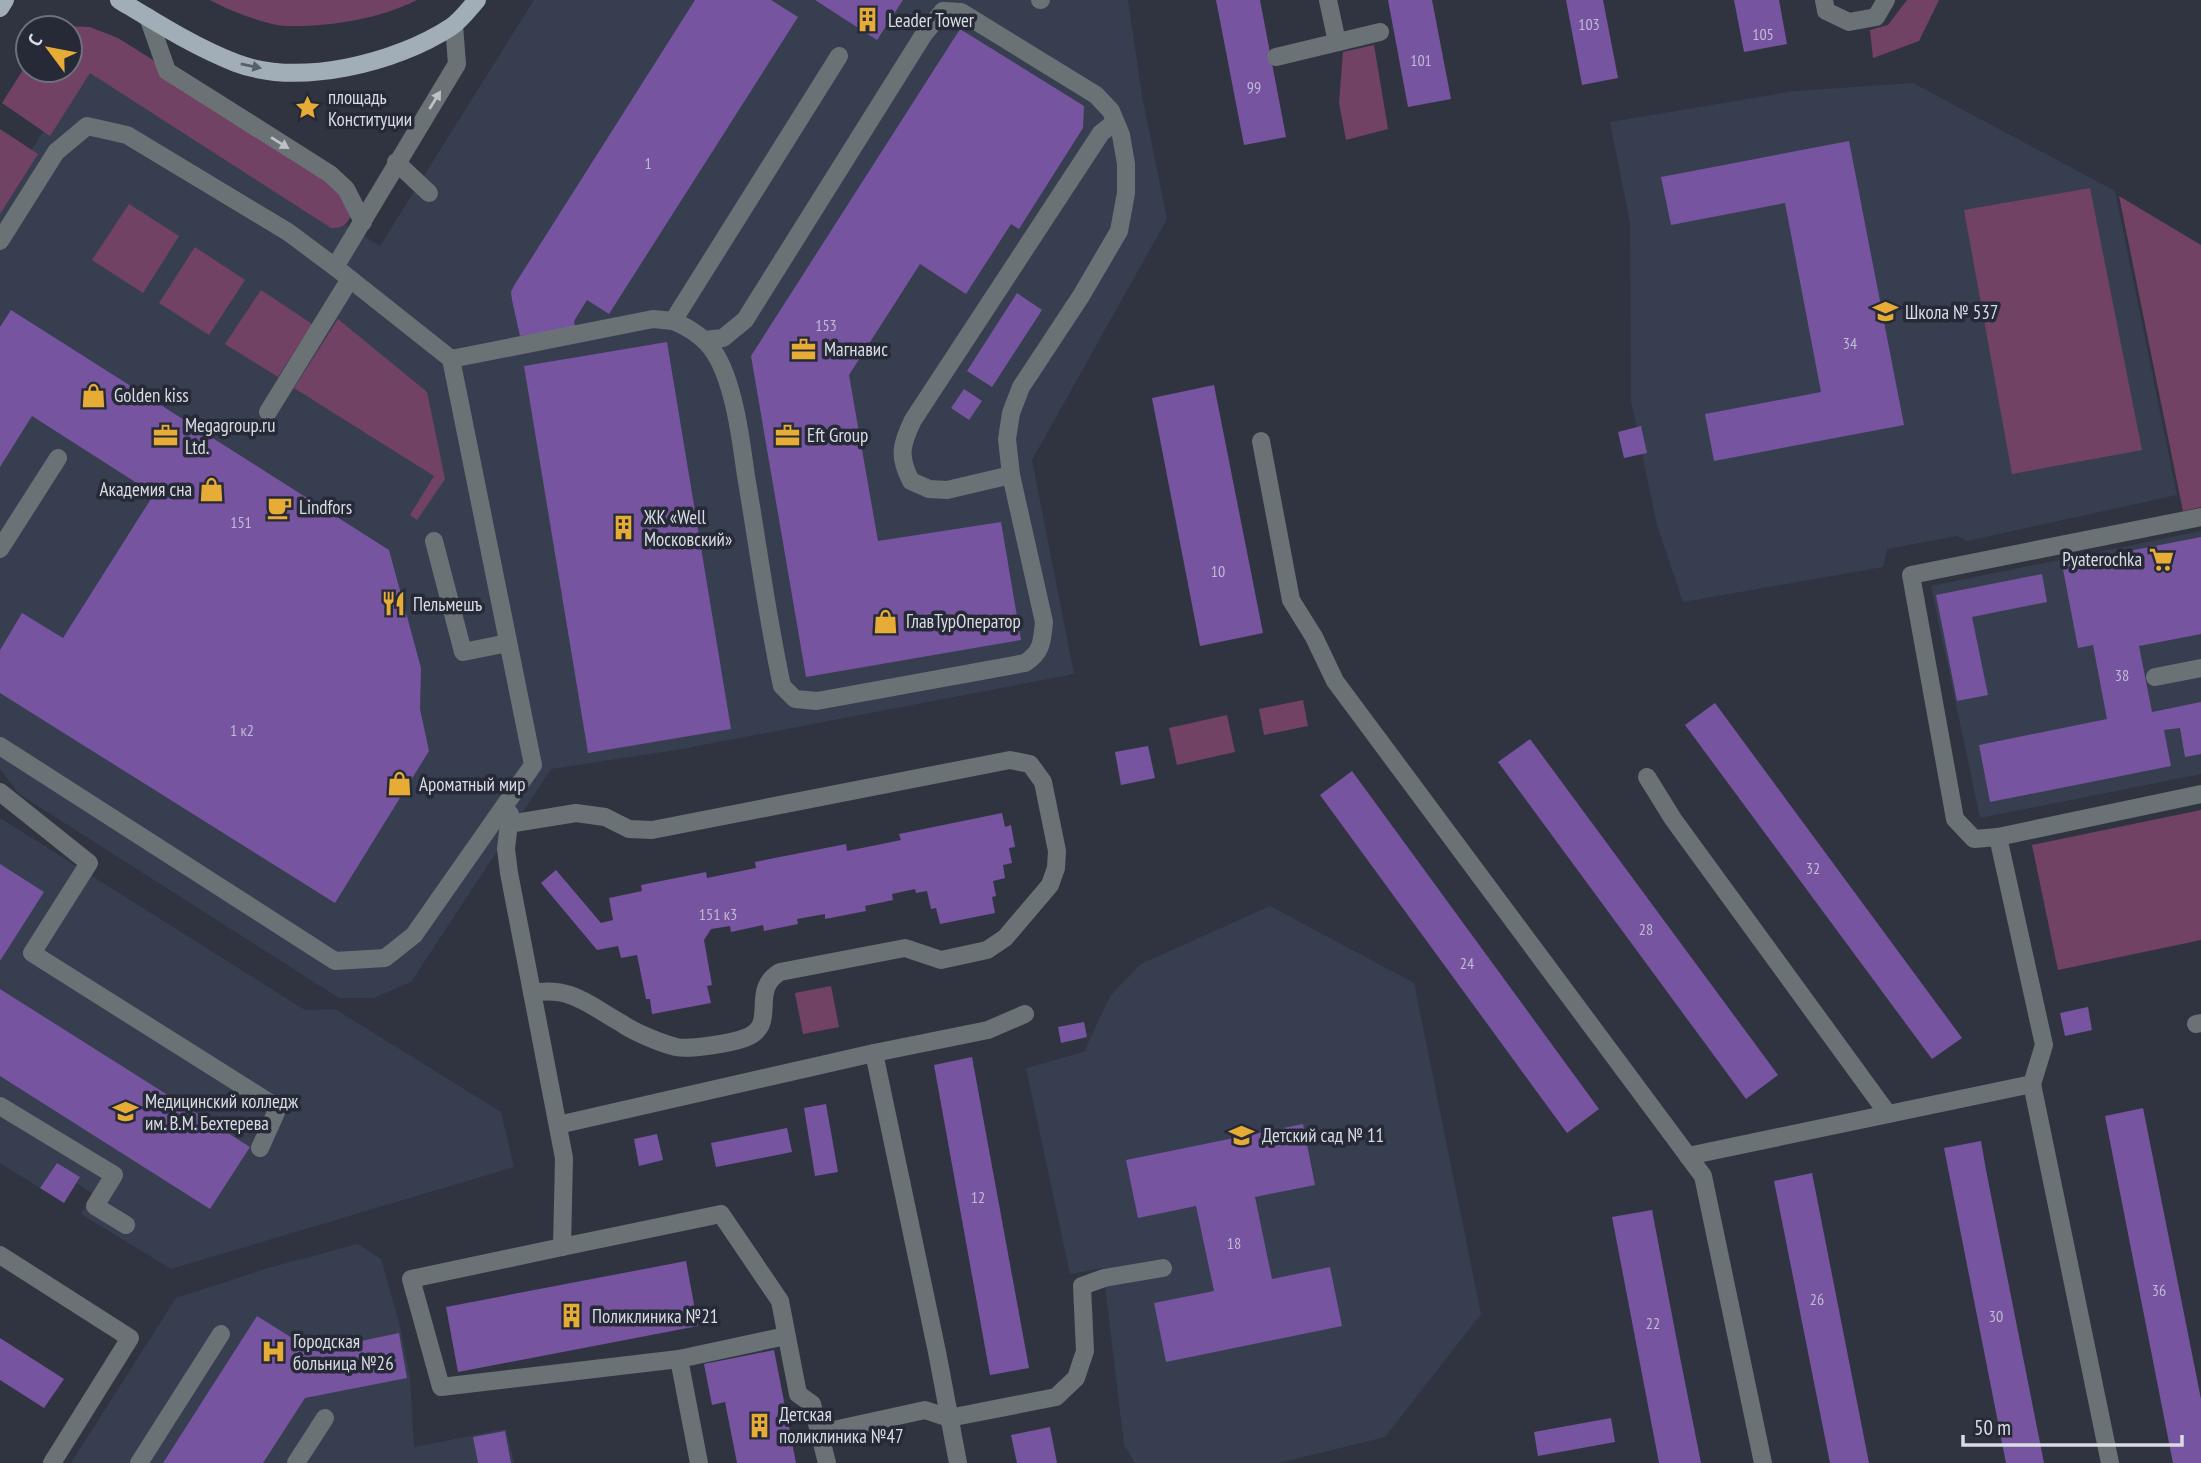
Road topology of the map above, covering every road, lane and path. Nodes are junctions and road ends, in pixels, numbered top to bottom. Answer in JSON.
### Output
{"nodes":[{"id":1,"x":5,"y":0,"type":"edge"},
{"id":2,"x":119,"y":0,"type":"edge"},
{"id":3,"x":477,"y":0,"type":"edge"},
{"id":4,"x":1328,"y":0,"type":"edge"},
{"id":5,"x":1824,"y":0,"type":"edge"},
{"id":6,"x":1886,"y":0,"type":"edge"},
{"id":7,"x":0,"y":8,"type":"edge"},
{"id":8,"x":148,"y":17,"type":"junction"},
{"id":9,"x":454,"y":25,"type":"junction"},
{"id":10,"x":1380,"y":32,"type":"dead end"},
{"id":11,"x":1337,"y":42,"type":"junction"},
{"id":12,"x":839,"y":56,"type":"dead end"},
{"id":13,"x":1276,"y":57,"type":"dead end"},
{"id":14,"x":1115,"y":121,"type":"junction"},
{"id":15,"x":396,"y":163,"type":"junction"},
{"id":16,"x":429,"y":193,"type":"dead end"},
{"id":17,"x":363,"y":222,"type":"junction"},
{"id":18,"x":0,"y":241,"type":"edge"},
{"id":19,"x":335,"y":267,"type":"junction"},
{"id":20,"x":350,"y":279,"type":"junction"},
{"id":21,"x":673,"y":321,"type":"junction"},
{"id":22,"x":705,"y":340,"type":"junction"},
{"id":23,"x":451,"y":359,"type":"junction"},
{"id":24,"x":268,"y":412,"type":"dead end"},
{"id":25,"x":1261,"y":441,"type":"dead end"},
{"id":26,"x":58,"y":458,"type":"dead end"},
{"id":27,"x":1011,"y":475,"type":"junction"},
{"id":28,"x":2201,"y":517,"type":"edge"},
{"id":29,"x":434,"y":541,"type":"dead end"},
{"id":30,"x":0,"y":549,"type":"edge"},
{"id":31,"x":508,"y":643,"type":"junction"},
{"id":32,"x":2201,"y":668,"type":"edge"},
{"id":33,"x":2155,"y":677,"type":"dead end"},
{"id":34,"x":0,"y":746,"type":"edge"},
{"id":35,"x":1647,"y":777,"type":"dead end"},
{"id":36,"x":517,"y":787,"type":"junction"},
{"id":37,"x":0,"y":792,"type":"edge"},
{"id":38,"x":2201,"y":794,"type":"edge"},
{"id":39,"x":508,"y":824,"type":"junction"},
{"id":40,"x":1998,"y":838,"type":"junction"},
{"id":41,"x":532,"y":993,"type":"junction"},
{"id":42,"x":1025,"y":1014,"type":"dead end"},
{"id":43,"x":874,"y":1053,"type":"junction"},
{"id":44,"x":2032,"y":1084,"type":"junction"},
{"id":45,"x":0,"y":1106,"type":"edge"},
{"id":46,"x":1888,"y":1114,"type":"junction"},
{"id":47,"x":558,"y":1125,"type":"junction"},
{"id":48,"x":260,"y":1148,"type":"dead end"},
{"id":49,"x":1688,"y":1156,"type":"junction"},
{"id":50,"x":126,"y":1225,"type":"dead end"},
{"id":51,"x":562,"y":1247,"type":"junction"},
{"id":52,"x":0,"y":1255,"type":"edge"},
{"id":53,"x":1164,"y":1268,"type":"dead end"},
{"id":54,"x":221,"y":1334,"type":"dead end"},
{"id":55,"x":786,"y":1336,"type":"junction"},
{"id":56,"x":679,"y":1359,"type":"junction"},
{"id":57,"x":325,"y":1418,"type":"dead end"},
{"id":58,"x":949,"y":1418,"type":"junction"},
{"id":59,"x":820,"y":1433,"type":"junction"},
{"id":60,"x":52,"y":1463,"type":"edge"},
{"id":61,"x":139,"y":1463,"type":"edge"},
{"id":62,"x":296,"y":1463,"type":"edge"},
{"id":63,"x":699,"y":1463,"type":"edge"},
{"id":64,"x":827,"y":1463,"type":"edge"},
{"id":65,"x":958,"y":1463,"type":"edge"},
{"id":66,"x":1763,"y":1463,"type":"edge"},
{"id":67,"x":2110,"y":1463,"type":"edge"}],
"edges":[{"from":1,"to":7,"type":"main road"},
{"from":2,"to":8,"type":"main road"},
{"from":3,"to":9,"type":"main road"},
{"from":4,"to":11,"type":"lane"},
{"from":5,"to":6,"type":"lane"},
{"from":8,"to":9,"type":"main road","one_way":true},
{"from":8,"to":17,"type":"lane","one_way":true},
{"from":15,"to":9,"type":"lane","one_way":true},
{"from":10,"to":11,"type":"lane"},
{"from":11,"to":13,"type":"lane"},
{"from":12,"to":21,"type":"lane"},
{"from":14,"to":22,"type":"lane"},
{"from":14,"to":27,"type":"lane"},
{"from":14,"to":27,"type":"lane"},
{"from":15,"to":16,"type":"lane"},
{"from":15,"to":17,"type":"lane"},
{"from":17,"to":19,"type":"lane"},
{"from":18,"to":19,"type":"lane"},
{"from":19,"to":20,"type":"lane"},
{"from":20,"to":23,"type":"lane"},
{"from":20,"to":24,"type":"lane"},
{"from":21,"to":22,"type":"lane"},
{"from":21,"to":23,"type":"lane"},
{"from":22,"to":27,"type":"lane"},
{"from":23,"to":31,"type":"lane"},
{"from":25,"to":49,"type":"lane"},
{"from":26,"to":30,"type":"lane"},
{"from":28,"to":40,"type":"lane"},
{"from":29,"to":31,"type":"lane"},
{"from":31,"to":36,"type":"lane"},
{"from":32,"to":33,"type":"lane"},
{"from":34,"to":36,"type":"lane"},
{"from":35,"to":46,"type":"lane"},
{"from":36,"to":39,"type":"lane"},
{"from":37,"to":48,"type":"lane"},
{"from":38,"to":40,"type":"lane"},
{"from":39,"to":41,"type":"lane"},
{"from":39,"to":41,"type":"lane"},
{"from":40,"to":44,"type":"lane"},
{"from":41,"to":47,"type":"lane"},
{"from":42,"to":43,"type":"lane"},
{"from":43,"to":47,"type":"lane"},
{"from":43,"to":58,"type":"lane"},
{"from":44,"to":46,"type":"lane"},
{"from":44,"to":67,"type":"lane"},
{"from":45,"to":50,"type":"lane"},
{"from":46,"to":49,"type":"lane"},
{"from":47,"to":51,"type":"lane"},
{"from":49,"to":66,"type":"lane"},
{"from":51,"to":55,"type":"lane"},
{"from":51,"to":56,"type":"lane"},
{"from":52,"to":60,"type":"lane"},
{"from":53,"to":58,"type":"lane"},
{"from":54,"to":61,"type":"lane"},
{"from":55,"to":56,"type":"lane"},
{"from":55,"to":59,"type":"lane"},
{"from":56,"to":63,"type":"lane"},
{"from":57,"to":62,"type":"lane"},
{"from":58,"to":59,"type":"lane"},
{"from":58,"to":65,"type":"lane"},
{"from":59,"to":64,"type":"lane"}]}
